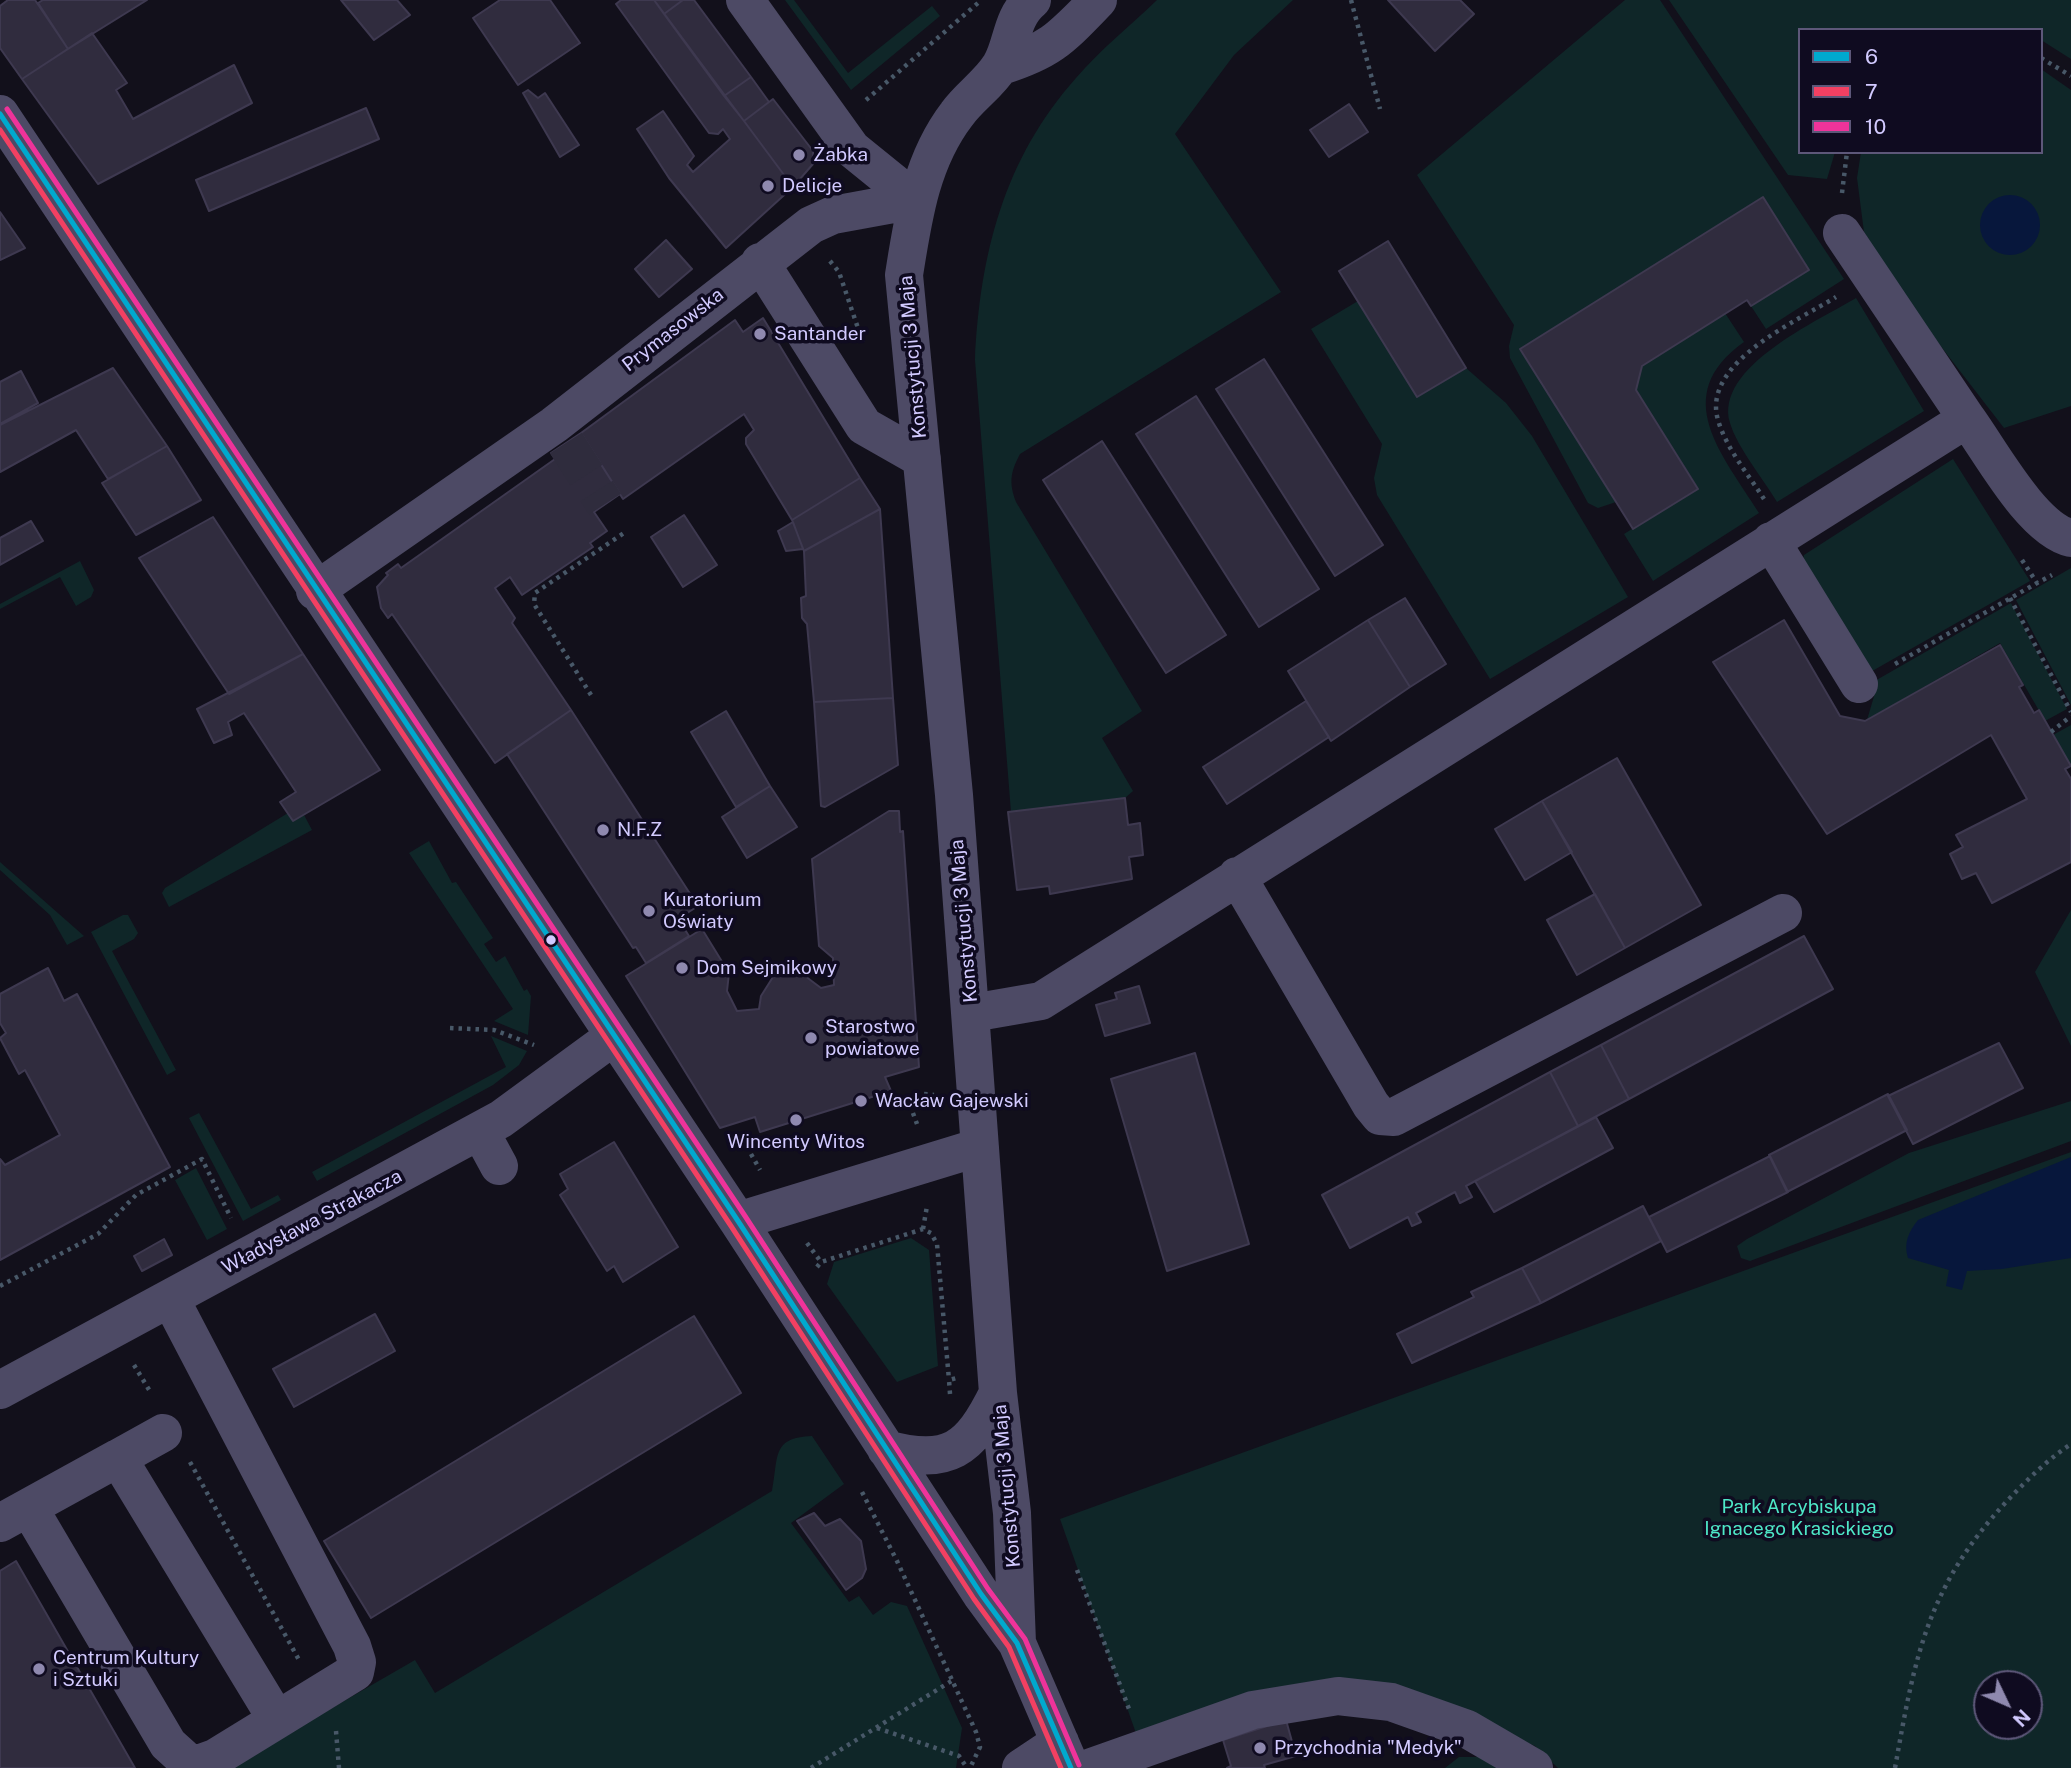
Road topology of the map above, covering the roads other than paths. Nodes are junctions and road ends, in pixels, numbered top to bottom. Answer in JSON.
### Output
{"nodes":[{"id":1,"x":745,"y":0,"type":"edge"},
{"id":2,"x":1032,"y":0,"type":"edge"},
{"id":3,"x":1098,"y":0,"type":"edge"},
{"id":4,"x":1000,"y":66,"type":"junction"},
{"id":5,"x":0,"y":114,"type":"edge"},
{"id":6,"x":915,"y":200,"type":"junction"},
{"id":7,"x":1842,"y":233,"type":"road end"},
{"id":8,"x":760,"y":262,"type":"junction"},
{"id":9,"x":1967,"y":419,"type":"junction"},
{"id":10,"x":922,"y":459,"type":"junction"},
{"id":11,"x":1771,"y":526,"type":"junction"},
{"id":12,"x":2071,"y":538,"type":"edge"},
{"id":13,"x":316,"y":591,"type":"junction"},
{"id":14,"x":1859,"y":684,"type":"road end"},
{"id":15,"x":1237,"y":876,"type":"junction"},
{"id":16,"x":1783,"y":913,"type":"dead end"},
{"id":17,"x":972,"y":1013,"type":"junction"},
{"id":18,"x":614,"y":1037,"type":"junction"},
{"id":19,"x":480,"y":1131,"type":"junction"},
{"id":20,"x":980,"y":1147,"type":"junction"},
{"id":21,"x":499,"y":1166,"type":"dead end"},
{"id":22,"x":738,"y":1221,"type":"junction"},
{"id":23,"x":170,"y":1298,"type":"junction"},
{"id":24,"x":0,"y":1390,"type":"edge"},
{"id":25,"x":998,"y":1393,"type":"junction"},
{"id":26,"x":174,"y":1443,"type":"road end"},
{"id":27,"x":886,"y":1449,"type":"junction"},
{"id":28,"x":118,"y":1458,"type":"junction"},
{"id":29,"x":15,"y":1516,"type":"edge"},
{"id":30,"x":1017,"y":1643,"type":"junction"},
{"id":31,"x":277,"y":1720,"type":"junction"},
{"id":32,"x":1066,"y":1755,"type":"edge"},
{"id":33,"x":1021,"y":1768,"type":"edge"},
{"id":34,"x":1089,"y":1768,"type":"edge"},
{"id":35,"x":1534,"y":1768,"type":"edge"}],
"edges":[{"from":1,"to":6,"type":"street"},
{"from":2,"to":4,"type":"street"},
{"from":3,"to":4,"type":"street"},
{"from":4,"to":6,"type":"street"},
{"from":5,"to":13,"type":"street"},
{"from":6,"to":8,"type":"street","name":"Prymasowska"},
{"from":6,"to":10,"type":"street","name":"Konstytucji 3 Maja"},
{"from":7,"to":9,"type":"street"},
{"from":8,"to":10,"type":"street"},
{"from":8,"to":13,"type":"street","name":"Prymasowska"},
{"from":9,"to":11,"type":"street"},
{"from":9,"to":12,"type":"street"},
{"from":10,"to":17,"type":"street","name":"Konstytucji 3 Maja"},
{"from":11,"to":14,"type":"street"},
{"from":11,"to":15,"type":"street"},
{"from":13,"to":18,"type":"street"},
{"from":15,"to":16,"type":"street"},
{"from":15,"to":17,"type":"street"},
{"from":17,"to":20,"type":"street","name":"Konstytucji 3 Maja"},
{"from":18,"to":19,"type":"street","name":"Władysława Strakacza"},
{"from":18,"to":22,"type":"street"},
{"from":19,"to":21,"type":"street"},
{"from":19,"to":23,"type":"street","name":"Władysława Strakacza"},
{"from":20,"to":22,"type":"street"},
{"from":20,"to":25,"type":"street","name":"Konstytucji 3 Maja"},
{"from":22,"to":27,"type":"street"},
{"from":23,"to":24,"type":"street","name":"Władysława Strakacza"},
{"from":23,"to":31,"type":"street"},
{"from":25,"to":27,"type":"street"},
{"from":25,"to":30,"type":"street","name":"Konstytucji 3 Maja"},
{"from":26,"to":28,"type":"street"},
{"from":27,"to":30,"type":"street"},
{"from":28,"to":29,"type":"street"},
{"from":28,"to":31,"type":"street"},
{"from":29,"to":31,"type":"street"},
{"from":30,"to":32,"type":"street"},
{"from":32,"to":33,"type":"street"},
{"from":34,"to":35,"type":"street"}]}
